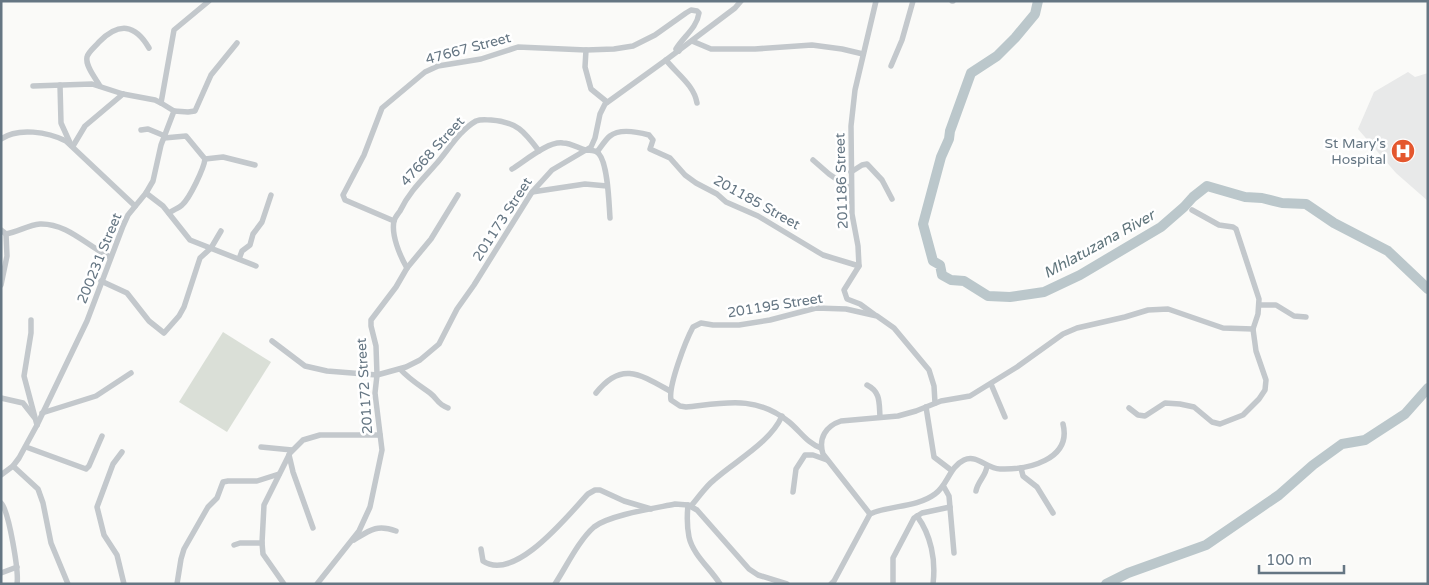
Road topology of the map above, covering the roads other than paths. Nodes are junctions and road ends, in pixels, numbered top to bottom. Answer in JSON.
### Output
{"nodes":[{"id":1,"x":209,"y":1,"type":"edge"},
{"id":2,"x":741,"y":1,"type":"edge"},
{"id":3,"x":914,"y":1,"type":"edge"},
{"id":4,"x":877,"y":2,"type":"edge"},
{"id":5,"x":692,"y":41,"type":"junction"},
{"id":6,"x":238,"y":43,"type":"dead end"},
{"id":7,"x":149,"y":48,"type":"dead end"},
{"id":8,"x":586,"y":50,"type":"junction"},
{"id":9,"x":679,"y":51,"type":"junction"},
{"id":10,"x":863,"y":54,"type":"junction"},
{"id":11,"x":666,"y":60,"type":"junction"},
{"id":12,"x":891,"y":66,"type":"dead end"},
{"id":13,"x":60,"y":85,"type":"junction"},
{"id":14,"x":33,"y":86,"type":"dead end"},
{"id":15,"x":100,"y":86,"type":"junction"},
{"id":16,"x":122,"y":94,"type":"junction"},
{"id":17,"x":607,"y":102,"type":"junction"},
{"id":18,"x":161,"y":103,"type":"junction"},
{"id":19,"x":697,"y":103,"type":"dead end"},
{"id":20,"x":174,"y":111,"type":"junction"},
{"id":21,"x":142,"y":130,"type":"dead end"},
{"id":22,"x":164,"y":137,"type":"junction"},
{"id":23,"x":1,"y":139,"type":"edge"},
{"id":24,"x":72,"y":146,"type":"junction"},
{"id":25,"x":539,"y":151,"type":"junction"},
{"id":26,"x":587,"y":151,"type":"junction"},
{"id":27,"x":597,"y":152,"type":"junction"},
{"id":28,"x":205,"y":159,"type":"junction"},
{"id":29,"x":813,"y":160,"type":"dead end"},
{"id":30,"x":255,"y":165,"type":"dead end"},
{"id":31,"x":512,"y":170,"type":"dead end"},
{"id":32,"x":851,"y":172,"type":"junction"},
{"id":33,"x":607,"y":186,"type":"junction"},
{"id":34,"x":851,"y":189,"type":"junction"},
{"id":35,"x":532,"y":192,"type":"junction"},
{"id":36,"x":146,"y":193,"type":"junction"},
{"id":37,"x":271,"y":195,"type":"dead end"},
{"id":38,"x":458,"y":195,"type":"dead end"},
{"id":39,"x":892,"y":200,"type":"dead end"},
{"id":40,"x":135,"y":206,"type":"junction"},
{"id":41,"x":1192,"y":210,"type":"dead end"},
{"id":42,"x":169,"y":213,"type":"junction"},
{"id":43,"x":610,"y":218,"type":"dead end"},
{"id":44,"x":394,"y":221,"type":"junction"},
{"id":45,"x":221,"y":231,"type":"dead end"},
{"id":46,"x":4,"y":232,"type":"edge"},
{"id":47,"x":211,"y":248,"type":"junction"},
{"id":48,"x":110,"y":257,"type":"junction"},
{"id":49,"x":239,"y":259,"type":"junction"},
{"id":50,"x":256,"y":266,"type":"dead end"},
{"id":51,"x":859,"y":266,"type":"junction"},
{"id":52,"x":407,"y":268,"type":"junction"},
{"id":53,"x":101,"y":281,"type":"junction"},
{"id":54,"x":1,"y":285,"type":"edge"},
{"id":55,"x":1259,"y":305,"type":"junction"},
{"id":56,"x":877,"y":316,"type":"junction"},
{"id":57,"x":1306,"y":317,"type":"dead end"},
{"id":58,"x":31,"y":320,"type":"dead end"},
{"id":59,"x":1253,"y":329,"type":"junction"},
{"id":60,"x":272,"y":341,"type":"dead end"},
{"id":61,"x":400,"y":370,"type":"junction"},
{"id":62,"x":131,"y":373,"type":"dead end"},
{"id":63,"x":377,"y":375,"type":"junction"},
{"id":64,"x":990,"y":384,"type":"junction"},
{"id":65,"x":867,"y":385,"type":"dead end"},
{"id":66,"x":670,"y":391,"type":"junction"},
{"id":67,"x":596,"y":393,"type":"dead end"},
{"id":68,"x":1,"y":398,"type":"edge"},
{"id":69,"x":935,"y":403,"type":"junction"},
{"id":70,"x":926,"y":407,"type":"junction"},
{"id":71,"x":448,"y":408,"type":"dead end"},
{"id":72,"x":1129,"y":408,"type":"dead end"},
{"id":73,"x":42,"y":412,"type":"junction"},
{"id":74,"x":782,"y":416,"type":"junction"},
{"id":75,"x":880,"y":417,"type":"junction"},
{"id":76,"x":1005,"y":417,"type":"dead end"},
{"id":77,"x":35,"y":418,"type":"junction"},
{"id":78,"x":1063,"y":424,"type":"dead end"},
{"id":79,"x":37,"y":425,"type":"junction"},
{"id":80,"x":380,"y":435,"type":"junction"},
{"id":81,"x":102,"y":436,"type":"dead end"},
{"id":82,"x":26,"y":447,"type":"junction"},
{"id":83,"x":261,"y":447,"type":"dead end"},
{"id":84,"x":821,"y":448,"type":"junction"},
{"id":85,"x":122,"y":452,"type":"dead end"},
{"id":86,"x":290,"y":453,"type":"junction"},
{"id":87,"x":829,"y":461,"type":"junction"},
{"id":88,"x":13,"y":466,"type":"junction"},
{"id":89,"x":988,"y":466,"type":"junction"},
{"id":90,"x":1021,"y":468,"type":"junction"},
{"id":91,"x":951,"y":470,"type":"junction"},
{"id":92,"x":279,"y":474,"type":"junction"},
{"id":93,"x":1,"y":476,"type":"edge"},
{"id":94,"x":944,"y":486,"type":"junction"},
{"id":95,"x":976,"y":490,"type":"dead end"},
{"id":96,"x":793,"y":492,"type":"dead end"},
{"id":97,"x":1,"y":503,"type":"edge"},
{"id":98,"x":690,"y":506,"type":"junction"},
{"id":99,"x":950,"y":507,"type":"junction"},
{"id":100,"x":652,"y":509,"type":"junction"},
{"id":101,"x":1053,"y":513,"type":"dead end"},
{"id":102,"x":870,"y":514,"type":"junction"},
{"id":103,"x":917,"y":516,"type":"junction"},
{"id":104,"x":313,"y":528,"type":"dead end"},
{"id":105,"x":396,"y":532,"type":"dead end"},
{"id":106,"x":350,"y":542,"type":"junction"},
{"id":107,"x":262,"y":543,"type":"junction"},
{"id":108,"x":234,"y":545,"type":"dead end"},
{"id":109,"x":481,"y":549,"type":"dead end"},
{"id":110,"x":954,"y":553,"type":"dead end"},
{"id":111,"x":17,"y":567,"type":"junction"},
{"id":112,"x":1,"y":573,"type":"edge"},
{"id":113,"x":834,"y":583,"type":"edge"},
{"id":114,"x":17,"y":584,"type":"edge"},
{"id":115,"x":68,"y":584,"type":"edge"},
{"id":116,"x":124,"y":584,"type":"edge"},
{"id":117,"x":177,"y":584,"type":"edge"},
{"id":118,"x":284,"y":584,"type":"edge"},
{"id":119,"x":317,"y":584,"type":"edge"},
{"id":120,"x":555,"y":584,"type":"edge"},
{"id":121,"x":720,"y":584,"type":"edge"},
{"id":122,"x":787,"y":584,"type":"edge"},
{"id":123,"x":893,"y":584,"type":"edge"},
{"id":124,"x":933,"y":584,"type":"edge"}],
"edges":[{"from":1,"to":18,"type":"street"},
{"from":2,"to":5,"type":"street"},
{"from":3,"to":12,"type":"street"},
{"from":4,"to":10,"type":"street","name":"201186 Street"},
{"from":5,"to":9,"type":"street"},
{"from":5,"to":10,"type":"street"},
{"from":6,"to":20,"type":"street"},
{"from":7,"to":15,"type":"street"},
{"from":8,"to":9,"type":"street","name":"47667 Street"},
{"from":8,"to":17,"type":"street"},
{"from":8,"to":44,"type":"street","name":"47667 Street"},
{"from":9,"to":11,"type":"street"},
{"from":10,"to":32,"type":"street","name":"201186 Street"},
{"from":11,"to":17,"type":"street"},
{"from":11,"to":19,"type":"street"},
{"from":13,"to":14,"type":"street"},
{"from":13,"to":15,"type":"street"},
{"from":13,"to":24,"type":"street"},
{"from":15,"to":16,"type":"street"},
{"from":16,"to":18,"type":"street"},
{"from":16,"to":24,"type":"street"},
{"from":17,"to":26,"type":"street"},
{"from":18,"to":20,"type":"street"},
{"from":20,"to":22,"type":"street","name":"200231 Street"},
{"from":21,"to":22,"type":"street"},
{"from":22,"to":28,"type":"street"},
{"from":22,"to":36,"type":"street","name":"200231 Street"},
{"from":23,"to":24,"type":"street"},
{"from":24,"to":40,"type":"street"},
{"from":25,"to":26,"type":"street"},
{"from":25,"to":31,"type":"street"},
{"from":25,"to":44,"type":"street","name":"47668 Street"},
{"from":26,"to":27,"type":"street"},
{"from":26,"to":35,"type":"street","name":"201173 Street"},
{"from":27,"to":33,"type":"street"},
{"from":27,"to":51,"type":"street","name":"201185 Street"},
{"from":28,"to":30,"type":"street"},
{"from":28,"to":42,"type":"street"},
{"from":29,"to":34,"type":"street"},
{"from":32,"to":34,"type":"street","name":"201186 Street"},
{"from":32,"to":39,"type":"street"},
{"from":33,"to":35,"type":"street"},
{"from":33,"to":43,"type":"street"},
{"from":34,"to":51,"type":"street","name":"201186 Street"},
{"from":35,"to":61,"type":"street","name":"201173 Street"},
{"from":36,"to":40,"type":"street","name":"200231 Street"},
{"from":36,"to":42,"type":"street"},
{"from":37,"to":49,"type":"street"},
{"from":38,"to":52,"type":"street","name":"201172 Street"},
{"from":40,"to":48,"type":"street","name":"200231 Street"},
{"from":41,"to":55,"type":"street"},
{"from":42,"to":47,"type":"street"},
{"from":44,"to":52,"type":"street"},
{"from":45,"to":47,"type":"street"},
{"from":46,"to":48,"type":"street"},
{"from":46,"to":54,"type":"street"},
{"from":47,"to":49,"type":"street"},
{"from":47,"to":53,"type":"street"},
{"from":48,"to":53,"type":"street","name":"200231 Street"},
{"from":49,"to":50,"type":"street"},
{"from":51,"to":56,"type":"street"},
{"from":52,"to":63,"type":"street","name":"201172 Street"},
{"from":53,"to":73,"type":"street","name":"200231 Street"},
{"from":55,"to":57,"type":"street"},
{"from":55,"to":59,"type":"street"},
{"from":56,"to":66,"type":"street","name":"201195 Street"},
{"from":56,"to":69,"type":"street","name":"201195 Street"},
{"from":58,"to":77,"type":"street"},
{"from":59,"to":64,"type":"street"},
{"from":59,"to":72,"type":"street"},
{"from":60,"to":63,"type":"street","name":"201173 Street"},
{"from":61,"to":63,"type":"street","name":"201173 Street"},
{"from":61,"to":71,"type":"street"},
{"from":62,"to":73,"type":"street"},
{"from":63,"to":80,"type":"street","name":"201172 Street"},
{"from":64,"to":69,"type":"street"},
{"from":64,"to":76,"type":"street"},
{"from":65,"to":75,"type":"street"},
{"from":66,"to":67,"type":"street"},
{"from":66,"to":74,"type":"street"},
{"from":68,"to":77,"type":"street"},
{"from":69,"to":70,"type":"street"},
{"from":70,"to":75,"type":"street"},
{"from":70,"to":91,"type":"street"},
{"from":73,"to":79,"type":"street","name":"200231 Street"},
{"from":74,"to":84,"type":"street"},
{"from":74,"to":98,"type":"street"},
{"from":75,"to":84,"type":"street"},
{"from":77,"to":79,"type":"street"},
{"from":78,"to":90,"type":"street"},
{"from":79,"to":82,"type":"street","name":"200231 Street"},
{"from":80,"to":86,"type":"street"},
{"from":80,"to":106,"type":"street","name":"201172 Street"},
{"from":81,"to":82,"type":"street"},
{"from":82,"to":88,"type":"street","name":"200231 Street"},
{"from":83,"to":86,"type":"street"},
{"from":84,"to":87,"type":"street"},
{"from":85,"to":116,"type":"street"},
{"from":86,"to":92,"type":"street"},
{"from":86,"to":104,"type":"street"},
{"from":87,"to":96,"type":"street"},
{"from":87,"to":102,"type":"street"},
{"from":88,"to":93,"type":"street","name":"200231 Street"},
{"from":88,"to":115,"type":"street"},
{"from":89,"to":90,"type":"street"},
{"from":89,"to":91,"type":"street"},
{"from":89,"to":95,"type":"street"},
{"from":90,"to":101,"type":"street"},
{"from":91,"to":94,"type":"street"},
{"from":92,"to":107,"type":"street"},
{"from":92,"to":117,"type":"street"},
{"from":94,"to":99,"type":"street"},
{"from":94,"to":102,"type":"street"},
{"from":97,"to":111,"type":"street"},
{"from":98,"to":100,"type":"street"},
{"from":98,"to":121,"type":"street"},
{"from":98,"to":122,"type":"street"},
{"from":99,"to":103,"type":"street"},
{"from":99,"to":110,"type":"street"},
{"from":100,"to":109,"type":"street"},
{"from":100,"to":120,"type":"street"},
{"from":102,"to":113,"type":"street"},
{"from":103,"to":123,"type":"street"},
{"from":103,"to":124,"type":"street"},
{"from":105,"to":106,"type":"street"},
{"from":106,"to":119,"type":"street","name":"201172 Street"},
{"from":107,"to":108,"type":"street"},
{"from":107,"to":118,"type":"street"},
{"from":111,"to":112,"type":"street"},
{"from":111,"to":114,"type":"street"}]}
